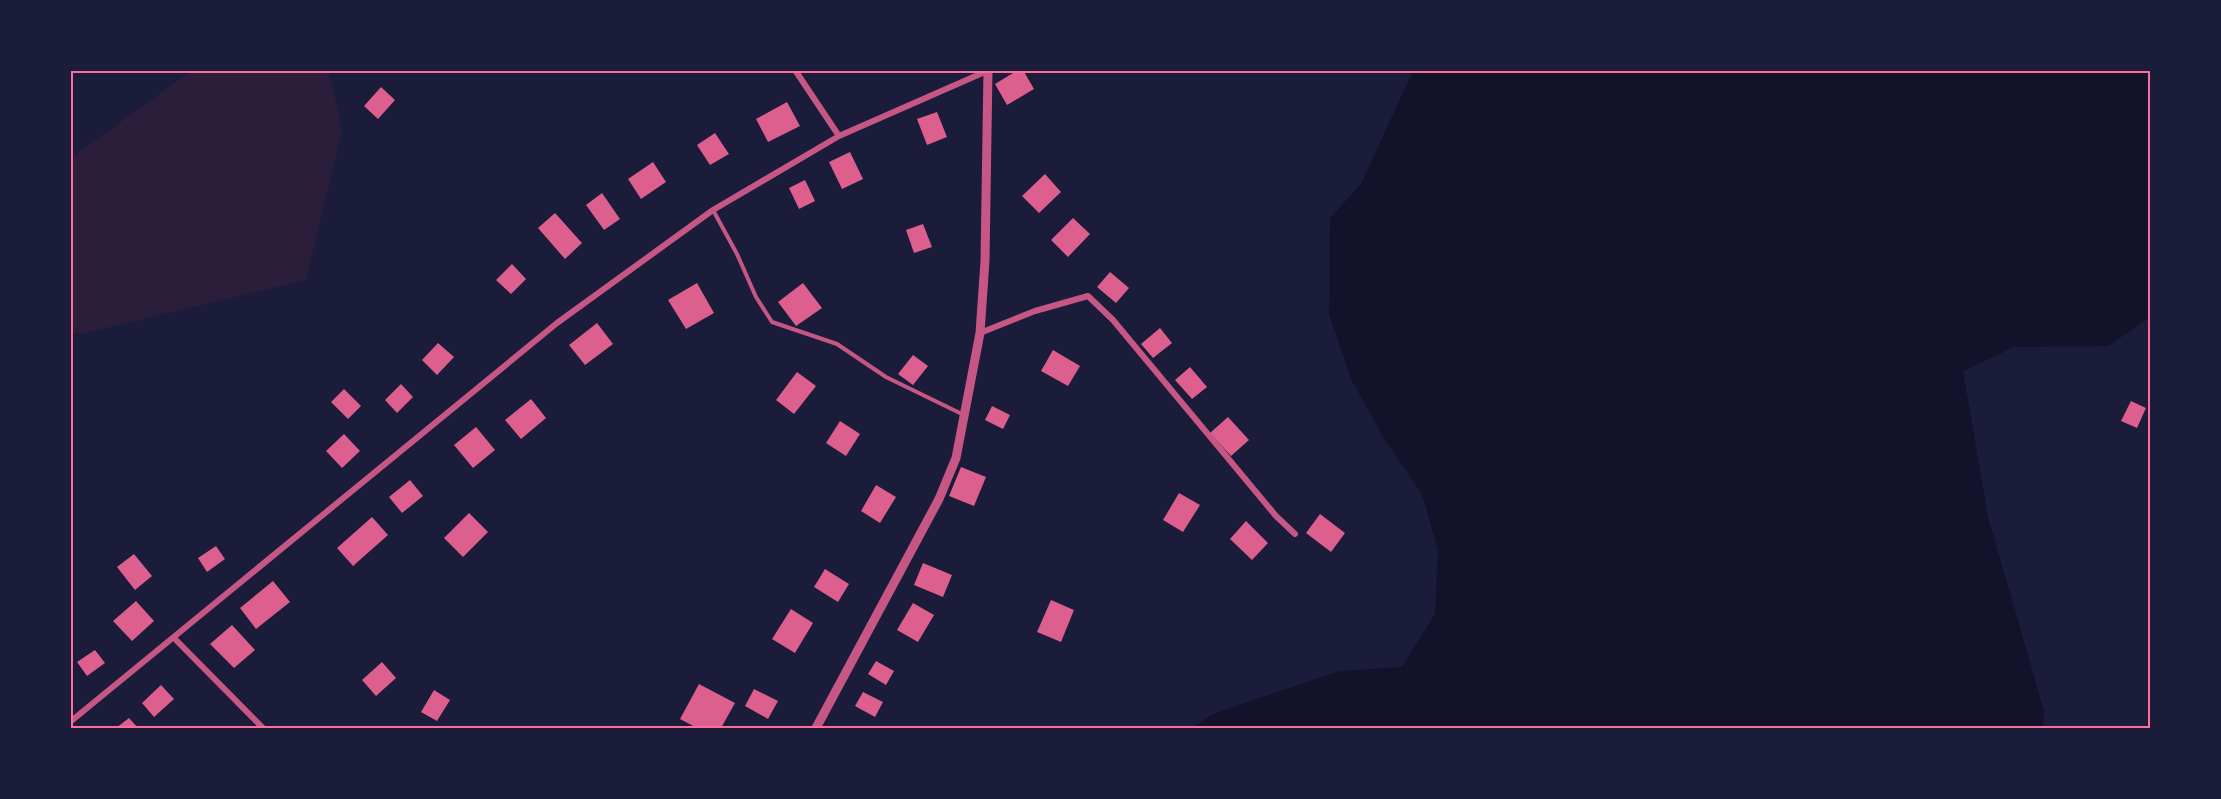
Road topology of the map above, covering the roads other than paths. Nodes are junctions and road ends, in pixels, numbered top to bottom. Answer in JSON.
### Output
{"nodes":[{"id":1,"x":795,"y":70,"type":"edge"},
{"id":2,"x":987,"y":71,"type":"edge"},
{"id":3,"x":839,"y":136,"type":"junction"},
{"id":4,"x":713,"y":210,"type":"junction"},
{"id":5,"x":980,"y":333,"type":"junction"},
{"id":6,"x":965,"y":415,"type":"junction"},
{"id":7,"x":1295,"y":534,"type":"dead end"},
{"id":8,"x":174,"y":638,"type":"junction"},
{"id":9,"x":70,"y":722,"type":"edge"},
{"id":10,"x":263,"y":729,"type":"edge"},
{"id":11,"x":816,"y":729,"type":"edge"}],
"edges":[{"from":1,"to":3,"type":"street"},
{"from":2,"to":3,"type":"street"},
{"from":2,"to":5,"type":"street"},
{"from":3,"to":4,"type":"street"},
{"from":4,"to":6,"type":"lane"},
{"from":4,"to":8,"type":"street"},
{"from":5,"to":6,"type":"street"},
{"from":5,"to":7,"type":"street"},
{"from":6,"to":11,"type":"street"},
{"from":8,"to":9,"type":"street"},
{"from":8,"to":10,"type":"street"}]}
